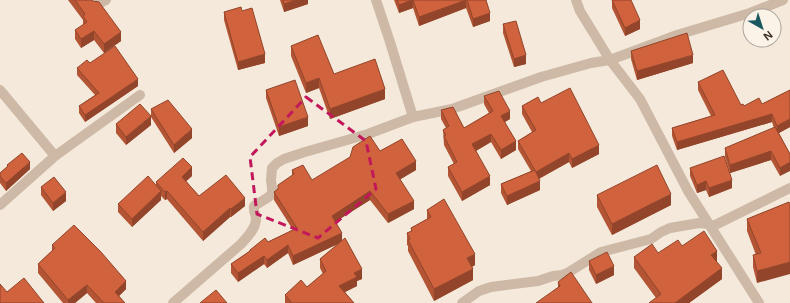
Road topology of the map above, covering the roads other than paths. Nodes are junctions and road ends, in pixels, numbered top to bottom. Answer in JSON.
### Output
{"nodes":[{"id":1,"x":106,"y":0,"type":"edge"},
{"id":2,"x":376,"y":0,"type":"edge"},
{"id":3,"x":576,"y":0,"type":"edge"},
{"id":4,"x":783,"y":0,"type":"edge"},
{"id":5,"x":96,"y":5,"type":"edge"},
{"id":6,"x":610,"y":60,"type":"junction"},
{"id":7,"x":0,"y":90,"type":"edge"},
{"id":8,"x":140,"y":95,"type":"dead end"},
{"id":9,"x":412,"y":117,"type":"junction"},
{"id":10,"x":55,"y":156,"type":"junction"},
{"id":11,"x":790,"y":188,"type":"edge"},
{"id":12,"x":0,"y":205,"type":"edge"},
{"id":13,"x":710,"y":226,"type":"junction"},
{"id":14,"x":173,"y":303,"type":"edge"},
{"id":15,"x":462,"y":303,"type":"edge"},
{"id":16,"x":759,"y":303,"type":"edge"}],
"edges":[{"from":1,"to":5,"type":"street"},
{"from":2,"to":9,"type":"street"},
{"from":3,"to":6,"type":"street"},
{"from":4,"to":6,"type":"street"},
{"from":6,"to":9,"type":"street"},
{"from":6,"to":13,"type":"street"},
{"from":7,"to":10,"type":"street"},
{"from":8,"to":10,"type":"street"},
{"from":9,"to":14,"type":"street"},
{"from":10,"to":12,"type":"street"},
{"from":11,"to":13,"type":"street"},
{"from":13,"to":15,"type":"street"},
{"from":13,"to":16,"type":"street"}]}
